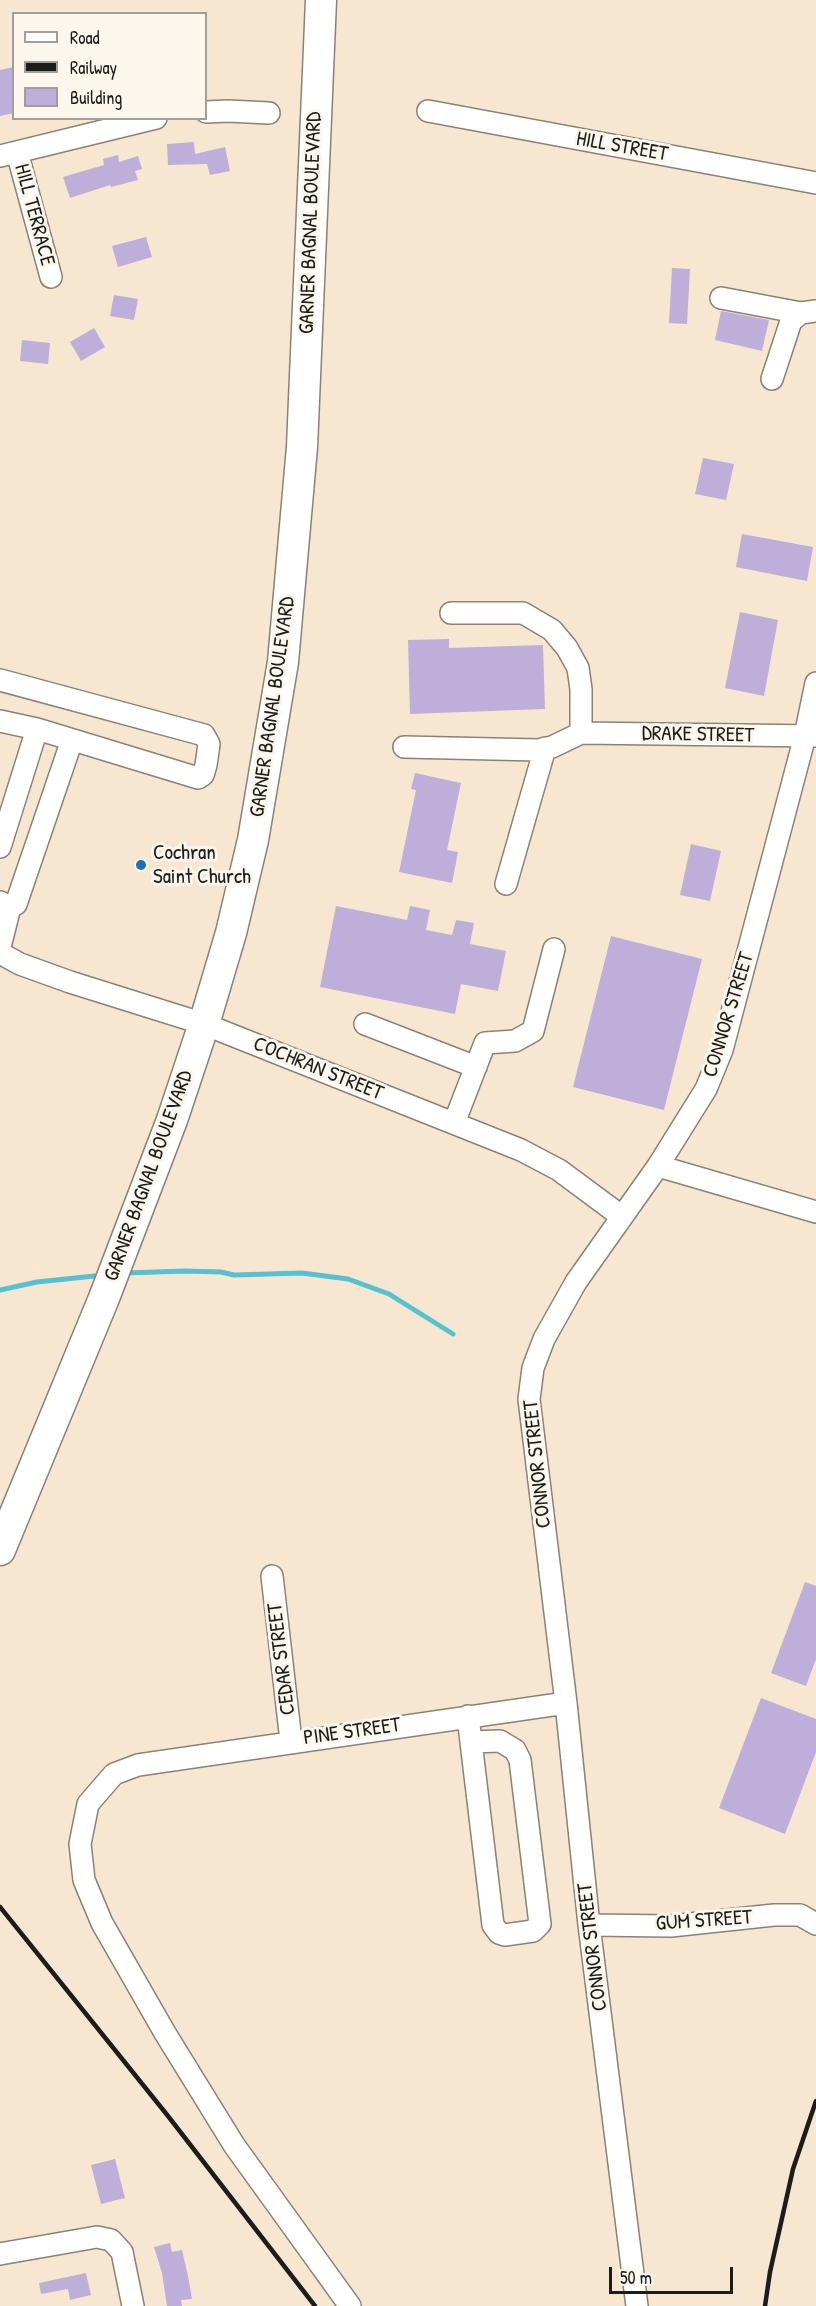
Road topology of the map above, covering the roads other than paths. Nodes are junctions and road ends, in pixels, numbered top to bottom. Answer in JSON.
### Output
{"nodes":[{"id":1,"x":321,"y":0,"type":"edge"},
{"id":2,"x":428,"y":111,"type":"dead end"},
{"id":3,"x":207,"y":112,"type":"edge"},
{"id":4,"x":269,"y":113,"type":"dead end"},
{"id":5,"x":148,"y":120,"type":"edge"},
{"id":6,"x":9,"y":154,"type":"edge"},
{"id":7,"x":816,"y":183,"type":"edge"},
{"id":8,"x":51,"y":277,"type":"dead end"},
{"id":9,"x":722,"y":298,"type":"dead end"},
{"id":10,"x":809,"y":312,"type":"edge"},
{"id":11,"x":772,"y":379,"type":"dead end"},
{"id":12,"x":451,"y":613,"type":"dead end"},
{"id":13,"x":0,"y":680,"type":"edge"},
{"id":14,"x":816,"y":683,"type":"edge"},
{"id":15,"x":0,"y":721,"type":"edge"},
{"id":16,"x":37,"y":729,"type":"junction"},
{"id":17,"x":581,"y":734,"type":"junction"},
{"id":18,"x":810,"y":736,"type":"edge"},
{"id":19,"x":72,"y":740,"type":"junction"},
{"id":20,"x":404,"y":747,"type":"dead end"},
{"id":21,"x":545,"y":748,"type":"junction"},
{"id":22,"x":0,"y":847,"type":"edge"},
{"id":23,"x":506,"y":884,"type":"dead end"},
{"id":24,"x":5,"y":905,"type":"edge"},
{"id":25,"x":0,"y":947,"type":"edge"},
{"id":26,"x":554,"y":949,"type":"dead end"},
{"id":27,"x":0,"y":953,"type":"edge"},
{"id":28,"x":204,"y":1024,"type":"junction"},
{"id":29,"x":364,"y":1024,"type":"dead end"},
{"id":30,"x":476,"y":1067,"type":"junction"},
{"id":31,"x":454,"y":1123,"type":"junction"},
{"id":32,"x":658,"y":1166,"type":"junction"},
{"id":33,"x":816,"y":1212,"type":"edge"},
{"id":34,"x":621,"y":1216,"type":"junction"},
{"id":35,"x":0,"y":1551,"type":"edge"},
{"id":36,"x":272,"y":1576,"type":"dead end"},
{"id":37,"x":566,"y":1702,"type":"junction"},
{"id":38,"x":468,"y":1716,"type":"junction"},
{"id":39,"x":291,"y":1741,"type":"junction"},
{"id":40,"x":471,"y":1742,"type":"junction"},
{"id":41,"x":589,"y":1924,"type":"junction"},
{"id":42,"x":816,"y":1924,"type":"edge"},
{"id":43,"x":0,"y":2254,"type":"edge"},
{"id":44,"x":133,"y":2306,"type":"edge"},
{"id":45,"x":350,"y":2306,"type":"edge"},
{"id":46,"x":637,"y":2306,"type":"edge"}],
"edges":[{"from":1,"to":28,"type":"highway","name":"GARNER BAGNAL BOULEVARD"},
{"from":2,"to":7,"type":"street","name":"HILL STREET"},
{"from":3,"to":4,"type":"street"},
{"from":5,"to":6,"type":"street"},
{"from":6,"to":8,"type":"street","name":"HILL TERRACE"},
{"from":9,"to":10,"type":"street"},
{"from":10,"to":11,"type":"street"},
{"from":12,"to":17,"type":"street"},
{"from":13,"to":19,"type":"street"},
{"from":14,"to":18,"type":"street","name":"CONNOR STREET"},
{"from":15,"to":16,"type":"street"},
{"from":16,"to":19,"type":"street"},
{"from":16,"to":22,"type":"street"},
{"from":17,"to":18,"type":"street","name":"DRAKE STREET"},
{"from":17,"to":21,"type":"street"},
{"from":18,"to":32,"type":"street","name":"CONNOR STREET"},
{"from":19,"to":24,"type":"street"},
{"from":20,"to":21,"type":"street"},
{"from":21,"to":23,"type":"street"},
{"from":24,"to":25,"type":"street"},
{"from":26,"to":30,"type":"street"},
{"from":27,"to":28,"type":"street","name":"COCHRAN STREET"},
{"from":28,"to":31,"type":"street","name":"COCHRAN STREET"},
{"from":28,"to":35,"type":"highway","name":"GARNER BAGNAL BOULEVARD"},
{"from":29,"to":30,"type":"street"},
{"from":30,"to":31,"type":"street"},
{"from":31,"to":34,"type":"street","name":"COCHRAN STREET"},
{"from":32,"to":33,"type":"street"},
{"from":32,"to":34,"type":"street","name":"CONNOR STREET"},
{"from":34,"to":37,"type":"street","name":"CONNOR STREET"},
{"from":36,"to":39,"type":"street","name":"CEDAR STREET"},
{"from":37,"to":38,"type":"street","name":"PINE STREET"},
{"from":37,"to":41,"type":"street","name":"CONNOR STREET"},
{"from":38,"to":39,"type":"street","name":"PINE STREET"},
{"from":38,"to":40,"type":"street"},
{"from":39,"to":45,"type":"street","name":"PINE STREET"},
{"from":40,"to":40,"type":"street"},
{"from":41,"to":42,"type":"street","name":"GUM STREET"},
{"from":41,"to":46,"type":"street","name":"CONNOR STREET"},
{"from":43,"to":44,"type":"street"}]}
